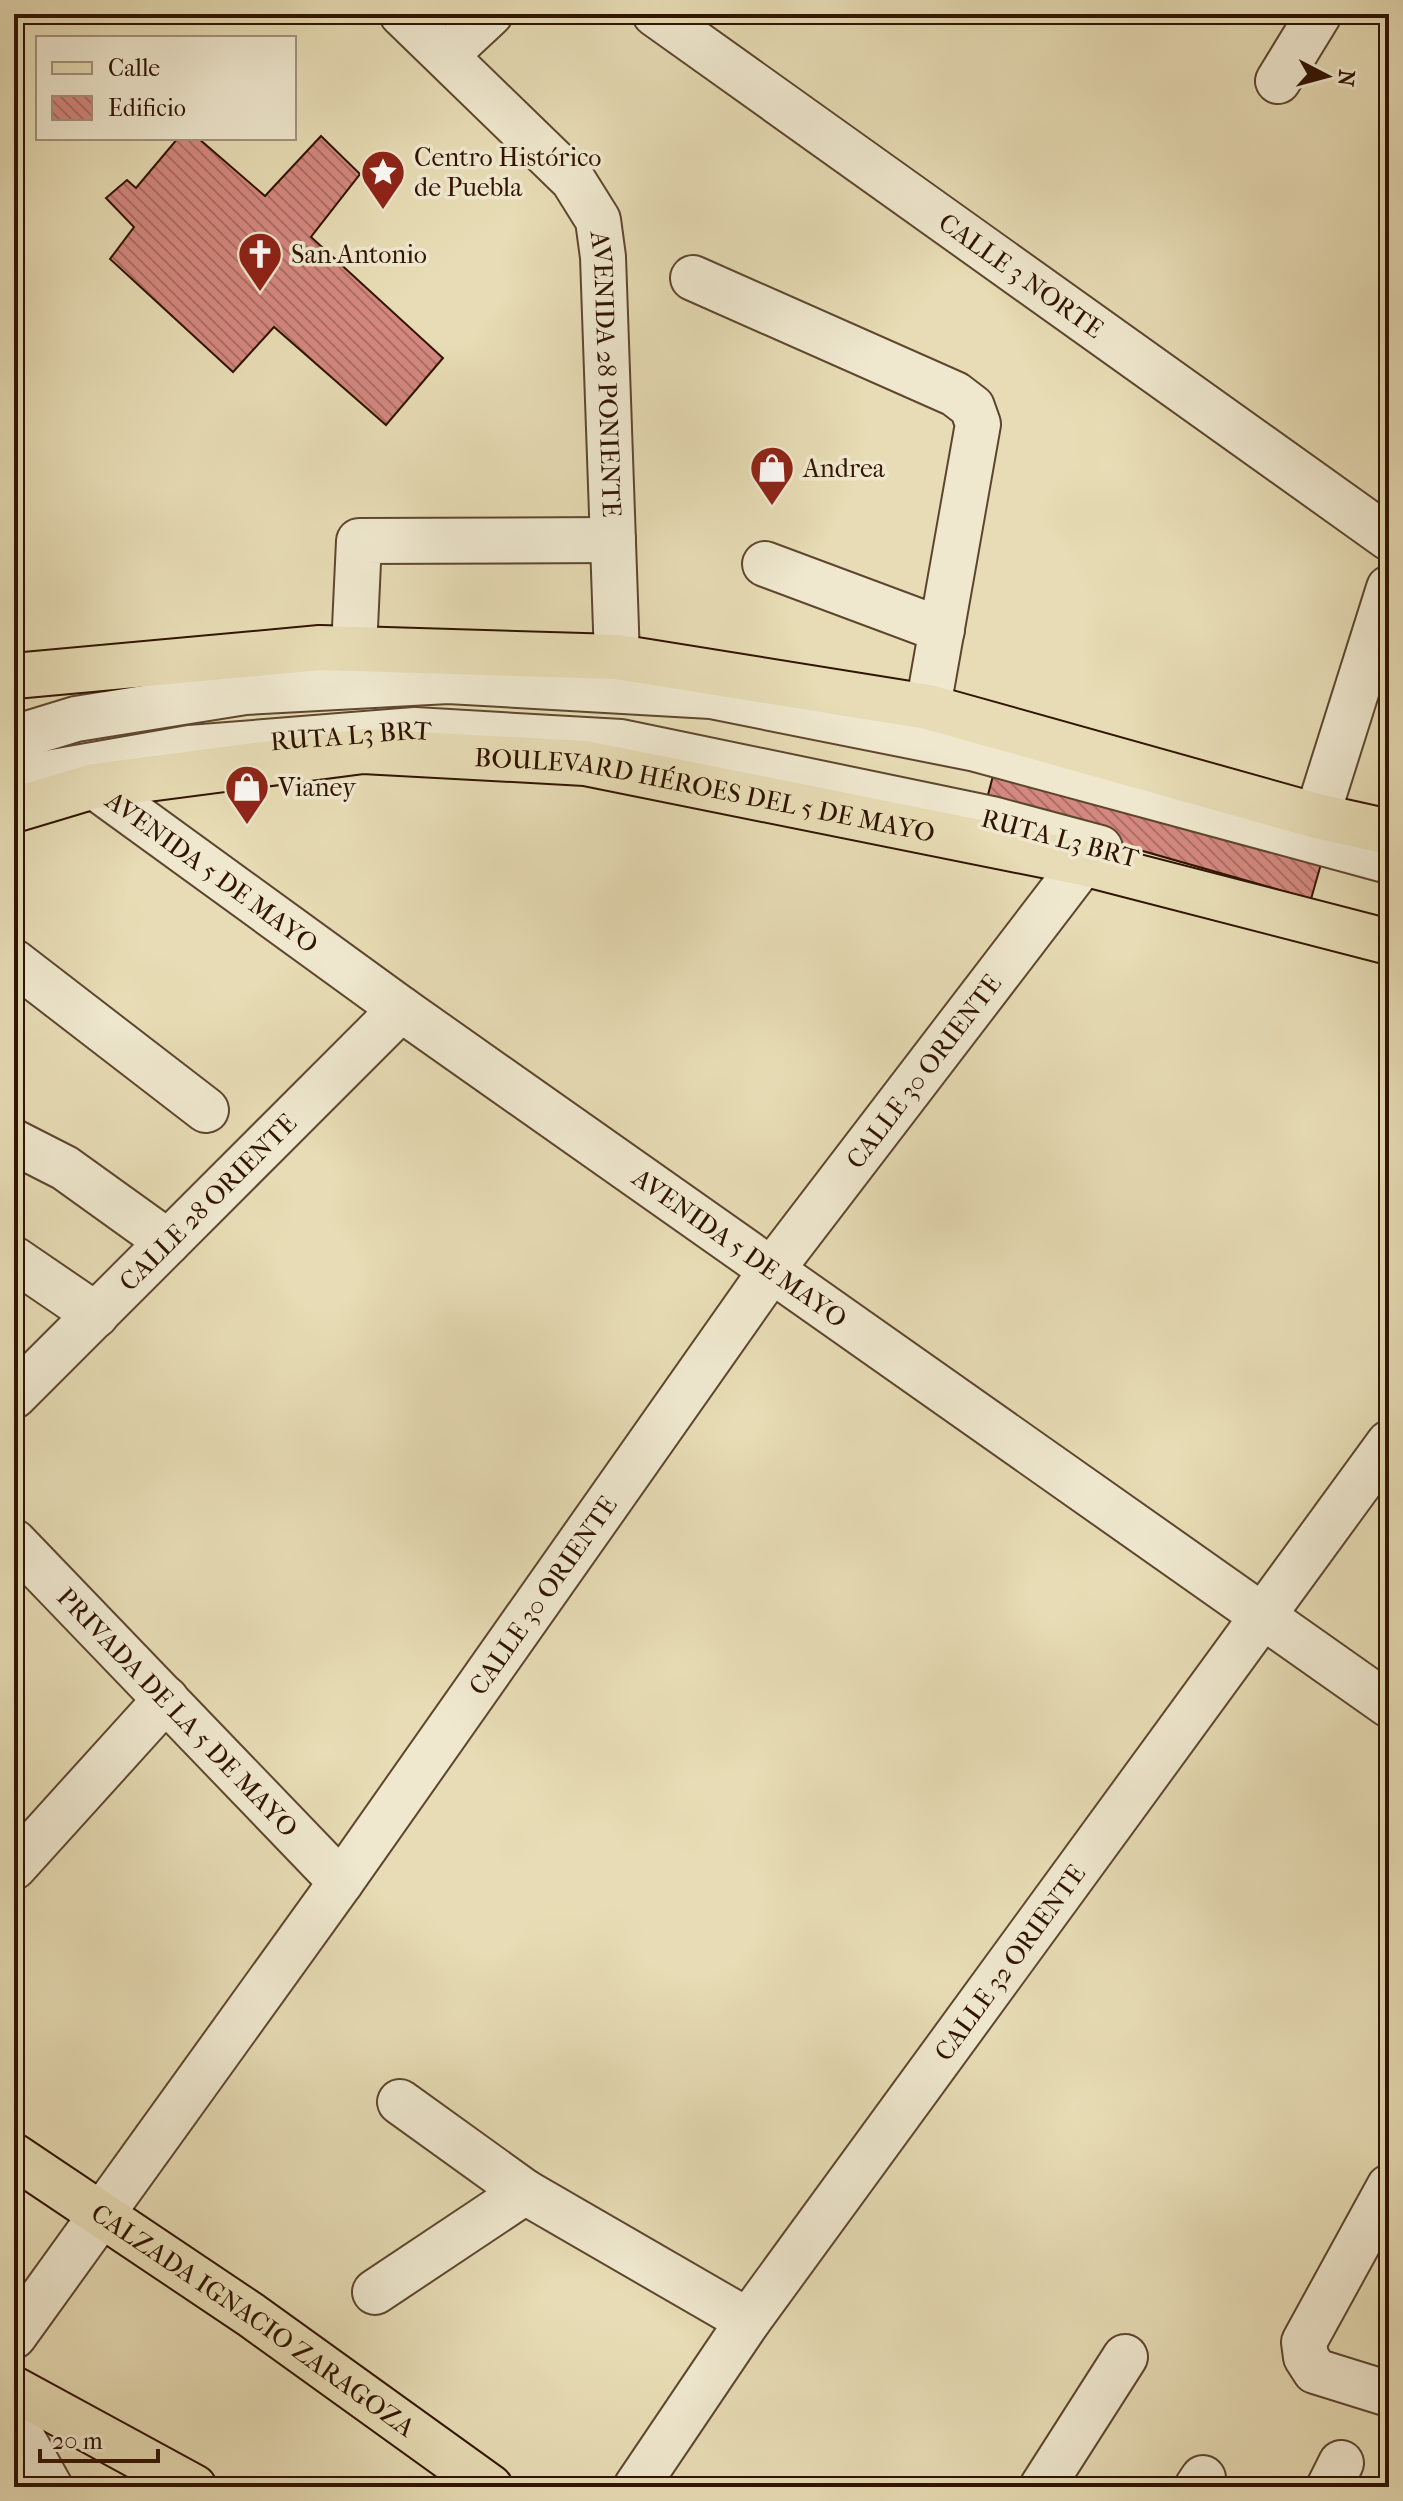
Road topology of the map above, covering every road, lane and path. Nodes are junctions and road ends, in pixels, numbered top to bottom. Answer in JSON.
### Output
{"nodes":[{"id":1,"x":402,"y":14,"type":"edge"},
{"id":2,"x":490,"y":14,"type":"edge"},
{"id":3,"x":655,"y":14,"type":"edge"},
{"id":4,"x":1319,"y":14,"type":"edge"},
{"id":5,"x":446,"y":55,"type":"junction"},
{"id":6,"x":1278,"y":81,"type":"dead end"},
{"id":7,"x":693,"y":278,"type":"dead end"},
{"id":8,"x":1389,"y":538,"type":"edge"},
{"id":9,"x":613,"y":540,"type":"junction"},
{"id":10,"x":765,"y":564,"type":"dead end"},
{"id":11,"x":1389,"y":588,"type":"edge"},
{"id":12,"x":942,"y":630,"type":"junction"},
{"id":13,"x":354,"y":649,"type":"junction"},
{"id":14,"x":617,"y":657,"type":"junction"},
{"id":15,"x":14,"y":676,"type":"edge"},
{"id":16,"x":928,"y":707,"type":"junction"},
{"id":17,"x":14,"y":738,"type":"edge"},
{"id":18,"x":14,"y":779,"type":"edge"},
{"id":19,"x":94,"y":786,"type":"junction"},
{"id":20,"x":14,"y":810,"type":"edge"},
{"id":21,"x":1317,"y":816,"type":"junction"},
{"id":22,"x":14,"y":823,"type":"edge"},
{"id":23,"x":1389,"y":832,"type":"edge"},
{"id":24,"x":1389,"y":861,"type":"edge"},
{"id":25,"x":1083,"y":863,"type":"junction"},
{"id":26,"x":1389,"y":926,"type":"edge"},
{"id":27,"x":1389,"y":942,"type":"edge"},
{"id":28,"x":14,"y":962,"type":"edge"},
{"id":29,"x":401,"y":1009,"type":"junction"},
{"id":30,"x":206,"y":1110,"type":"dead end"},
{"id":31,"x":14,"y":1142,"type":"edge"},
{"id":32,"x":168,"y":1242,"type":"junction"},
{"id":33,"x":14,"y":1259,"type":"edge"},
{"id":34,"x":773,"y":1268,"type":"junction"},
{"id":35,"x":96,"y":1315,"type":"junction"},
{"id":36,"x":14,"y":1396,"type":"edge"},
{"id":37,"x":1389,"y":1443,"type":"edge"},
{"id":38,"x":14,"y":1542,"type":"edge"},
{"id":39,"x":1262,"y":1614,"type":"junction"},
{"id":40,"x":166,"y":1699,"type":"junction"},
{"id":41,"x":1389,"y":1705,"type":"edge"},
{"id":42,"x":14,"y":1867,"type":"edge"},
{"id":43,"x":341,"y":1882,"type":"junction"},
{"id":44,"x":400,"y":2102,"type":"dead end"},
{"id":45,"x":14,"y":2156,"type":"edge"},
{"id":46,"x":1389,"y":2187,"type":"edge"},
{"id":47,"x":525,"y":2192,"type":"junction"},
{"id":48,"x":103,"y":2213,"type":"junction"},
{"id":49,"x":375,"y":2292,"type":"dead end"},
{"id":50,"x":748,"y":2321,"type":"junction"},
{"id":51,"x":14,"y":2336,"type":"edge"},
{"id":52,"x":1125,"y":2357,"type":"dead end"},
{"id":53,"x":14,"y":2389,"type":"edge"},
{"id":54,"x":1389,"y":2394,"type":"edge"},
{"id":55,"x":14,"y":2423,"type":"edge"},
{"id":56,"x":50,"y":2487,"type":"edge"},
{"id":57,"x":194,"y":2487,"type":"edge"},
{"id":58,"x":490,"y":2487,"type":"edge"},
{"id":59,"x":636,"y":2487,"type":"edge"},
{"id":60,"x":1042,"y":2487,"type":"edge"}],
"edges":[{"from":1,"to":5,"type":"street"},
{"from":2,"to":5,"type":"street"},
{"from":3,"to":8,"type":"street","name":"CALLE 3 NORTE"},
{"from":4,"to":6,"type":"street"},
{"from":5,"to":9,"type":"street","name":"AVENIDA 28 PONIENTE"},
{"from":7,"to":12,"type":"street"},
{"from":9,"to":13,"type":"street"},
{"from":9,"to":14,"type":"street","name":"AVENIDA 28 PONIENTE"},
{"from":10,"to":12,"type":"street"},
{"from":11,"to":21,"type":"street"},
{"from":12,"to":16,"type":"street"},
{"from":13,"to":14,"type":"main road"},
{"from":13,"to":15,"type":"main road"},
{"from":14,"to":16,"type":"main road"},
{"from":16,"to":21,"type":"main road"},
{"from":17,"to":24,"type":"street","name":"RUTA L3 BRT"},
{"from":18,"to":26,"type":"street","name":"RUTA L3 BRT"},
{"from":19,"to":20,"type":"main road","name":"BOULEVARD HÉROES DEL 5 DE MAYO"},
{"from":19,"to":22,"type":"main road"},
{"from":19,"to":25,"type":"main road","name":"BOULEVARD HÉROES DEL 5 DE MAYO"},
{"from":19,"to":29,"type":"street","name":"AVENIDA 5 DE MAYO"},
{"from":21,"to":23,"type":"main road"},
{"from":25,"to":27,"type":"main road","name":"BOULEVARD HÉROES DEL 5 DE MAYO"},
{"from":25,"to":34,"type":"street","name":"CALLE 30 ORIENTE"},
{"from":28,"to":30,"type":"street"},
{"from":29,"to":32,"type":"street","name":"CALLE 28 ORIENTE"},
{"from":29,"to":34,"type":"street","name":"AVENIDA 5 DE MAYO"},
{"from":31,"to":32,"type":"street"},
{"from":32,"to":35,"type":"street","name":"CALLE 28 ORIENTE"},
{"from":33,"to":35,"type":"street"},
{"from":34,"to":39,"type":"street","name":"AVENIDA 5 DE MAYO"},
{"from":34,"to":43,"type":"street","name":"CALLE 30 ORIENTE"},
{"from":35,"to":36,"type":"street","name":"CALLE 28 ORIENTE"},
{"from":37,"to":39,"type":"street","name":"CALLE 32 ORIENTE"},
{"from":38,"to":40,"type":"street","name":"PRIVADA DE LA 5 DE MAYO"},
{"from":39,"to":41,"type":"street","name":"AVENIDA 5 DE MAYO"},
{"from":39,"to":50,"type":"street","name":"CALLE 32 ORIENTE"},
{"from":40,"to":42,"type":"street"},
{"from":40,"to":43,"type":"street","name":"PRIVADA DE LA 5 DE MAYO"},
{"from":43,"to":48,"type":"street","name":"CALLE 30 ORIENTE"},
{"from":44,"to":47,"type":"street"},
{"from":45,"to":48,"type":"main road","name":"CALZADA IGNACIO ZARAGOZA"},
{"from":46,"to":54,"type":"street"},
{"from":47,"to":49,"type":"street"},
{"from":47,"to":50,"type":"street"},
{"from":48,"to":51,"type":"street","name":"CALLE 30 ORIENTE"},
{"from":48,"to":58,"type":"main road","name":"CALZADA IGNACIO ZARAGOZA"},
{"from":50,"to":59,"type":"street","name":"CALLE 32 ORIENTE"},
{"from":52,"to":60,"type":"street"},
{"from":53,"to":57,"type":"main road"},
{"from":55,"to":56,"type":"street"}]}
